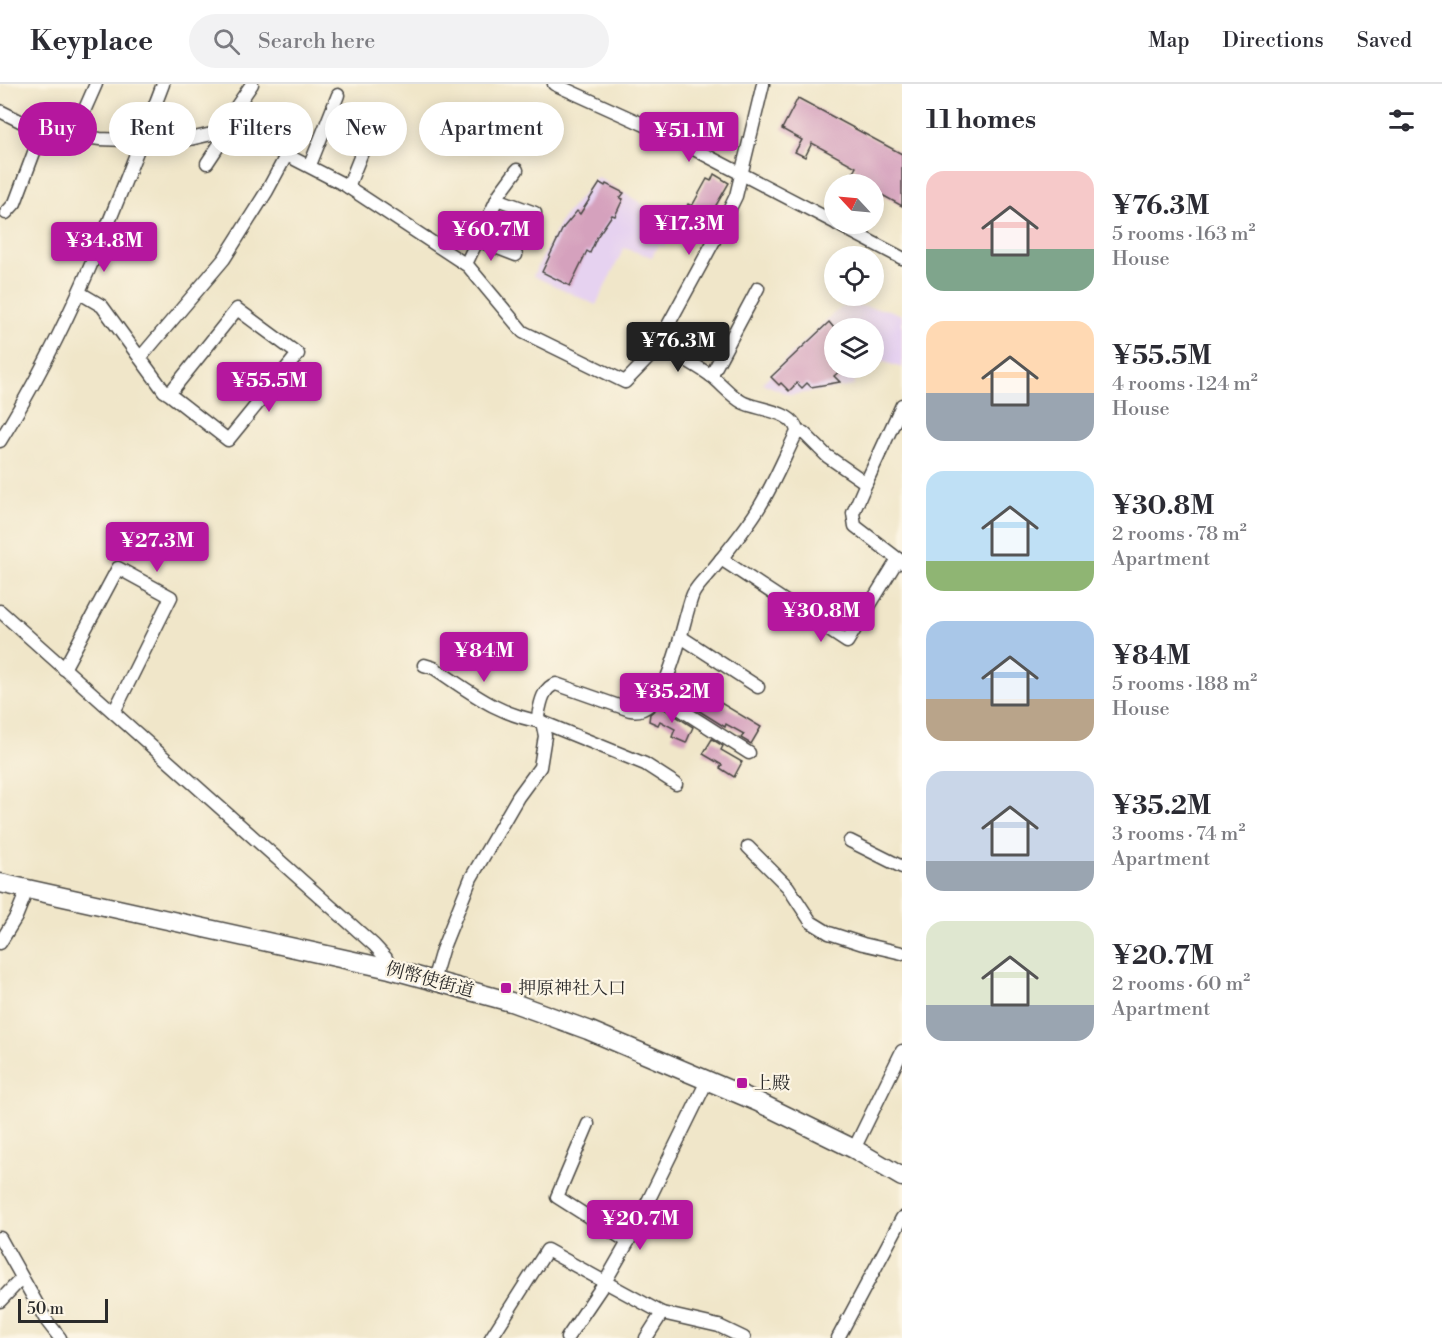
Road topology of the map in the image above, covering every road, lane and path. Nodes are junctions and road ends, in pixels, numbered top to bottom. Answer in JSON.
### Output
{"nodes":[{"id":1,"x":96,"y":84,"type":"edge"},
{"id":2,"x":164,"y":84,"type":"edge"},
{"id":3,"x":252,"y":84,"type":"edge"},
{"id":4,"x":554,"y":84,"type":"edge"},
{"id":5,"x":763,"y":84,"type":"edge"},
{"id":6,"x":338,"y":95,"type":"dead end"},
{"id":7,"x":88,"y":102,"type":"edge"},
{"id":8,"x":157,"y":102,"type":"edge"},
{"id":9,"x":241,"y":102,"type":"edge"},
{"id":10,"x":0,"y":111,"type":"edge"},
{"id":11,"x":18,"y":119,"type":"edge"},
{"id":12,"x":32,"y":156,"type":"edge"},
{"id":13,"x":135,"y":156,"type":"edge"},
{"id":14,"x":211,"y":156,"type":"edge"},
{"id":15,"x":286,"y":156,"type":"edge"},
{"id":16,"x":291,"y":156,"type":"edge"},
{"id":17,"x":361,"y":156,"type":"edge"},
{"id":18,"x":207,"y":163,"type":"dead end"},
{"id":19,"x":310,"y":165,"type":"junction"},
{"id":20,"x":517,"y":170,"type":"dead end"},
{"id":21,"x":742,"y":173,"type":"junction"},
{"id":22,"x":348,"y":187,"type":"junction"},
{"id":23,"x":497,"y":199,"type":"junction"},
{"id":24,"x":6,"y":213,"type":"dead end"},
{"id":25,"x":535,"y":213,"type":"dead end"},
{"id":26,"x":824,"y":217,"type":"edge"},
{"id":27,"x":857,"y":234,"type":"edge"},
{"id":28,"x":477,"y":240,"type":"junction"},
{"id":29,"x":516,"y":255,"type":"dead end"},
{"id":30,"x":902,"y":258,"type":"edge"},
{"id":31,"x":466,"y":264,"type":"junction"},
{"id":32,"x":758,"y":288,"type":"dead end"},
{"id":33,"x":80,"y":292,"type":"junction"},
{"id":34,"x":661,"y":345,"type":"junction"},
{"id":35,"x":140,"y":358,"type":"junction"},
{"id":36,"x":711,"y":376,"type":"junction"},
{"id":37,"x":169,"y":394,"type":"junction"},
{"id":38,"x":902,"y":405,"type":"edge"},
{"id":39,"x":797,"y":432,"type":"junction"},
{"id":40,"x":0,"y":441,"type":"edge"},
{"id":41,"x":866,"y":483,"type":"junction"},
{"id":42,"x":721,"y":559,"type":"junction"},
{"id":43,"x":900,"y":561,"type":"edge"},
{"id":44,"x":0,"y":611,"type":"edge"},
{"id":45,"x":681,"y":637,"type":"junction"},
{"id":46,"x":424,"y":665,"type":"dead end"},
{"id":47,"x":64,"y":669,"type":"junction"},
{"id":48,"x":758,"y":687,"type":"dead end"},
{"id":49,"x":658,"y":695,"type":"junction"},
{"id":50,"x":114,"y":712,"type":"junction"},
{"id":51,"x":540,"y":722,"type":"junction"},
{"id":52,"x":749,"y":753,"type":"dead end"},
{"id":53,"x":676,"y":784,"type":"dead end"},
{"id":54,"x":850,"y":841,"type":"dead end"},
{"id":55,"x":748,"y":848,"type":"dead end"},
{"id":56,"x":902,"y":867,"type":"edge"},
{"id":57,"x":0,"y":883,"type":"edge"},
{"id":58,"x":27,"y":890,"type":"junction"},
{"id":59,"x":0,"y":944,"type":"edge"},
{"id":60,"x":902,"y":953,"type":"edge"},
{"id":61,"x":390,"y":969,"type":"junction"},
{"id":62,"x":433,"y":981,"type":"junction"},
{"id":63,"x":902,"y":1052,"type":"edge"},
{"id":64,"x":708,"y":1079,"type":"junction"},
{"id":65,"x":588,"y":1124,"type":"dead end"},
{"id":66,"x":854,"y":1149,"type":"junction"},
{"id":67,"x":902,"y":1177,"type":"edge"},
{"id":68,"x":902,"y":1218,"type":"edge"},
{"id":69,"x":0,"y":1238,"type":"edge"},
{"id":70,"x":628,"y":1242,"type":"junction"},
{"id":71,"x":22,"y":1278,"type":"junction"},
{"id":72,"x":606,"y":1282,"type":"junction"},
{"id":73,"x":0,"y":1301,"type":"edge"},
{"id":74,"x":662,"y":1313,"type":"junction"},
{"id":75,"x":719,"y":1326,"type":"junction"},
{"id":76,"x":60,"y":1338,"type":"edge"},
{"id":77,"x":491,"y":1338,"type":"edge"},
{"id":78,"x":567,"y":1338,"type":"edge"},
{"id":79,"x":646,"y":1338,"type":"edge"},
{"id":80,"x":711,"y":1338,"type":"edge"},
{"id":81,"x":744,"y":1338,"type":"edge"},
{"id":82,"x":838,"y":1338,"type":"edge"}],
"edges":[{"from":1,"to":7,"type":"street"},
{"from":2,"to":8,"type":"street"},
{"from":3,"to":9,"type":"street"},
{"from":4,"to":21,"type":"street"},
{"from":5,"to":21,"type":"street"},
{"from":6,"to":19,"type":"street"},
{"from":10,"to":11,"type":"street"},
{"from":12,"to":24,"type":"street"},
{"from":13,"to":33,"type":"street"},
{"from":14,"to":18,"type":"street"},
{"from":15,"to":35,"type":"street"},
{"from":16,"to":19,"type":"street"},
{"from":17,"to":22,"type":"street"},
{"from":19,"to":22,"type":"street"},
{"from":20,"to":23,"type":"street"},
{"from":21,"to":26,"type":"street"},
{"from":21,"to":34,"type":"street"},
{"from":22,"to":31,"type":"street"},
{"from":23,"to":25,"type":"street"},
{"from":23,"to":28,"type":"street"},
{"from":27,"to":30,"type":"street"},
{"from":28,"to":29,"type":"street"},
{"from":28,"to":31,"type":"street"},
{"from":31,"to":34,"type":"street"},
{"from":32,"to":36,"type":"street"},
{"from":33,"to":35,"type":"street"},
{"from":33,"to":40,"type":"street"},
{"from":34,"to":36,"type":"street"},
{"from":35,"to":37,"type":"street"},
{"from":36,"to":39,"type":"street"},
{"from":37,"to":37,"type":"street"},
{"from":38,"to":41,"type":"street"},
{"from":39,"to":41,"type":"street"},
{"from":39,"to":42,"type":"street"},
{"from":41,"to":43,"type":"street"},
{"from":42,"to":43,"type":"street"},
{"from":42,"to":45,"type":"street"},
{"from":44,"to":47,"type":"street"},
{"from":45,"to":48,"type":"street"},
{"from":45,"to":49,"type":"street"},
{"from":46,"to":51,"type":"street"},
{"from":47,"to":50,"type":"street"},
{"from":47,"to":50,"type":"street"},
{"from":49,"to":51,"type":"street"},
{"from":49,"to":52,"type":"street"},
{"from":50,"to":61,"type":"street"},
{"from":51,"to":53,"type":"street"},
{"from":51,"to":62,"type":"street"},
{"from":54,"to":56,"type":"street"},
{"from":55,"to":60,"type":"street"},
{"from":57,"to":58,"type":"highway","name":"例幣使街道"},
{"from":58,"to":59,"type":"street"},
{"from":58,"to":61,"type":"highway","name":"例幣使街道"},
{"from":61,"to":62,"type":"highway","name":"例幣使街道"},
{"from":62,"to":64,"type":"highway","name":"例幣使街道"},
{"from":63,"to":66,"type":"street"},
{"from":64,"to":66,"type":"highway","name":"例幣使街道"},
{"from":64,"to":70,"type":"street"},
{"from":65,"to":70,"type":"street"},
{"from":66,"to":67,"type":"highway","name":"例幣使街道"},
{"from":68,"to":82,"type":"street"},
{"from":69,"to":71,"type":"street"},
{"from":70,"to":72,"type":"street"},
{"from":71,"to":73,"type":"street"},
{"from":71,"to":76,"type":"street"},
{"from":72,"to":74,"type":"street"},
{"from":72,"to":77,"type":"street"},
{"from":72,"to":78,"type":"street"},
{"from":74,"to":75,"type":"street"},
{"from":74,"to":79,"type":"street"},
{"from":75,"to":80,"type":"street"},
{"from":75,"to":81,"type":"street"}]}
